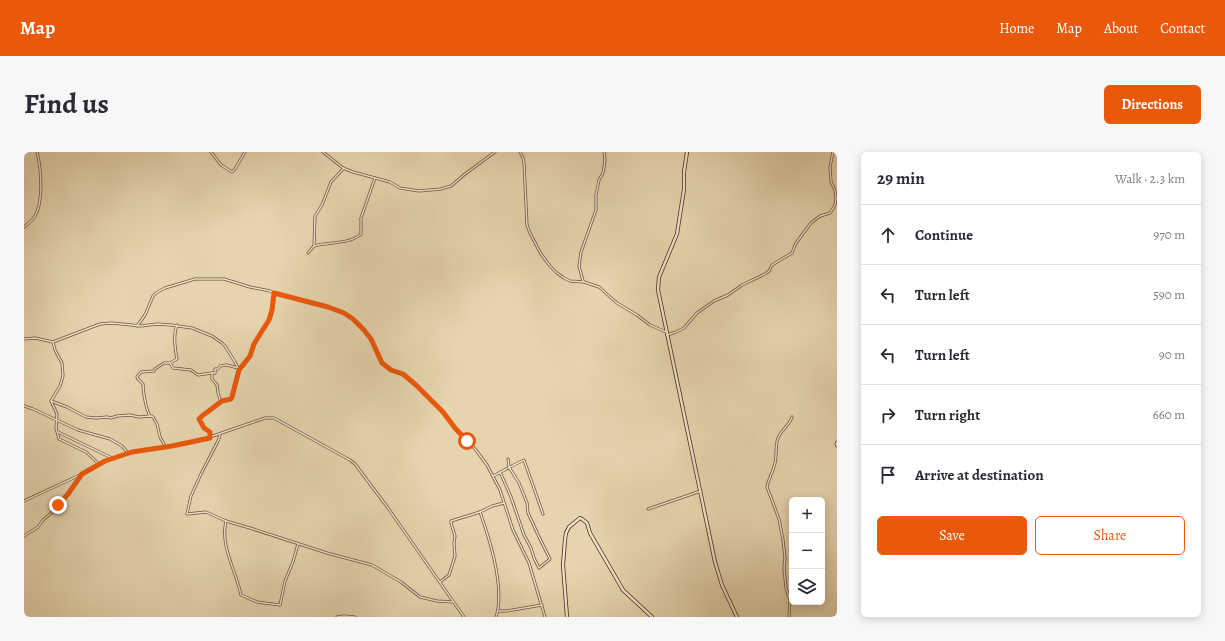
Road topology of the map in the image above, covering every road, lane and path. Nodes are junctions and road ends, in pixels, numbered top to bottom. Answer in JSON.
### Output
{"nodes":[{"id":1,"x":37,"y":152,"type":"edge"},
{"id":2,"x":211,"y":152,"type":"edge"},
{"id":3,"x":245,"y":152,"type":"edge"},
{"id":4,"x":323,"y":152,"type":"edge"},
{"id":5,"x":494,"y":152,"type":"edge"},
{"id":6,"x":520,"y":152,"type":"edge"},
{"id":7,"x":604,"y":152,"type":"edge"},
{"id":8,"x":687,"y":152,"type":"edge"},
{"id":9,"x":833,"y":152,"type":"edge"},
{"id":10,"x":344,"y":168,"type":"junction"},
{"id":11,"x":375,"y":178,"type":"junction"},
{"id":12,"x":24,"y":227,"type":"edge"},
{"id":13,"x":314,"y":246,"type":"junction"},
{"id":14,"x":308,"y":253,"type":"dead end"},
{"id":15,"x":584,"y":282,"type":"junction"},
{"id":16,"x":274,"y":293,"type":"junction"},
{"id":17,"x":177,"y":325,"type":"junction"},
{"id":18,"x":138,"y":326,"type":"junction"},
{"id":19,"x":667,"y":333,"type":"junction"},
{"id":20,"x":24,"y":339,"type":"edge"},
{"id":21,"x":53,"y":342,"type":"junction"},
{"id":22,"x":170,"y":363,"type":"junction"},
{"id":23,"x":238,"y":369,"type":"junction"},
{"id":24,"x":212,"y":373,"type":"junction"},
{"id":25,"x":51,"y":401,"type":"junction"},
{"id":26,"x":221,"y":402,"type":"junction"},
{"id":27,"x":24,"y":406,"type":"edge"},
{"id":28,"x":151,"y":416,"type":"junction"},
{"id":29,"x":792,"y":417,"type":"dead end"},
{"id":30,"x":56,"y":420,"type":"junction"},
{"id":31,"x":58,"y":432,"type":"junction"},
{"id":32,"x":220,"y":434,"type":"junction"},
{"id":33,"x":210,"y":438,"type":"junction"},
{"id":34,"x":837,"y":442,"type":"edge"},
{"id":35,"x":837,"y":446,"type":"edge"},
{"id":36,"x":164,"y":448,"type":"junction"},
{"id":37,"x":128,"y":453,"type":"junction"},
{"id":38,"x":113,"y":458,"type":"junction"},
{"id":39,"x":508,"y":459,"type":"dead end"},
{"id":40,"x":99,"y":464,"type":"junction"},
{"id":41,"x":509,"y":466,"type":"junction"},
{"id":42,"x":500,"y":472,"type":"junction"},
{"id":43,"x":82,"y":474,"type":"junction"},
{"id":44,"x":493,"y":476,"type":"junction"},
{"id":45,"x":701,"y":491,"type":"junction"},
{"id":46,"x":24,"y":501,"type":"edge"},
{"id":47,"x":504,"y":503,"type":"junction"},
{"id":48,"x":648,"y":508,"type":"dead end"},
{"id":49,"x":480,"y":512,"type":"junction"},
{"id":50,"x":543,"y":514,"type":"dead end"},
{"id":51,"x":226,"y":521,"type":"junction"},
{"id":52,"x":24,"y":536,"type":"edge"},
{"id":53,"x":298,"y":544,"type":"junction"},
{"id":54,"x":440,"y":582,"type":"junction"},
{"id":55,"x":453,"y":602,"type":"junction"},
{"id":56,"x":542,"y":605,"type":"junction"},
{"id":57,"x":497,"y":611,"type":"junction"},
{"id":58,"x":337,"y":617,"type":"edge"},
{"id":59,"x":354,"y":617,"type":"edge"},
{"id":60,"x":464,"y":617,"type":"edge"},
{"id":61,"x":496,"y":617,"type":"edge"},
{"id":62,"x":545,"y":617,"type":"edge"},
{"id":63,"x":567,"y":617,"type":"edge"},
{"id":64,"x":652,"y":617,"type":"edge"},
{"id":65,"x":737,"y":617,"type":"edge"},
{"id":66,"x":789,"y":617,"type":"edge"}],
"edges":[{"from":1,"to":12,"type":"street"},
{"from":2,"to":3,"type":"street"},
{"from":4,"to":10,"type":"street"},
{"from":5,"to":11,"type":"street"},
{"from":6,"to":15,"type":"street"},
{"from":7,"to":15,"type":"street"},
{"from":8,"to":19,"type":"main road"},
{"from":9,"to":19,"type":"street"},
{"from":10,"to":11,"type":"street"},
{"from":10,"to":13,"type":"street"},
{"from":11,"to":13,"type":"street"},
{"from":13,"to":14,"type":"street"},
{"from":15,"to":19,"type":"street"},
{"from":16,"to":18,"type":"street"},
{"from":16,"to":23,"type":"street"},
{"from":16,"to":44,"type":"street"},
{"from":17,"to":18,"type":"street"},
{"from":17,"to":22,"type":"street"},
{"from":17,"to":23,"type":"street"},
{"from":18,"to":21,"type":"street"},
{"from":19,"to":45,"type":"main road"},
{"from":20,"to":21,"type":"street"},
{"from":21,"to":25,"type":"street"},
{"from":22,"to":24,"type":"street"},
{"from":22,"to":28,"type":"street"},
{"from":23,"to":24,"type":"street"},
{"from":23,"to":26,"type":"street"},
{"from":24,"to":26,"type":"street"},
{"from":25,"to":28,"type":"street"},
{"from":25,"to":30,"type":"street"},
{"from":26,"to":33,"type":"street"},
{"from":27,"to":30,"type":"street"},
{"from":28,"to":36,"type":"street"},
{"from":29,"to":66,"type":"street"},
{"from":30,"to":31,"type":"street"},
{"from":30,"to":37,"type":"street"},
{"from":31,"to":38,"type":"street"},
{"from":31,"to":40,"type":"street"},
{"from":32,"to":33,"type":"street"},
{"from":32,"to":51,"type":"street"},
{"from":32,"to":54,"type":"street"},
{"from":33,"to":36,"type":"street"},
{"from":34,"to":35,"type":"street"},
{"from":36,"to":37,"type":"street"},
{"from":37,"to":38,"type":"street"},
{"from":38,"to":40,"type":"street"},
{"from":39,"to":41,"type":"street"},
{"from":40,"to":43,"type":"street"},
{"from":41,"to":42,"type":"street"},
{"from":41,"to":42,"type":"street"},
{"from":41,"to":50,"type":"street"},
{"from":42,"to":44,"type":"street"},
{"from":43,"to":46,"type":"street"},
{"from":43,"to":52,"type":"street"},
{"from":44,"to":47,"type":"street"},
{"from":45,"to":48,"type":"street"},
{"from":45,"to":65,"type":"main road"},
{"from":47,"to":49,"type":"street"},
{"from":47,"to":56,"type":"street"},
{"from":49,"to":54,"type":"street"},
{"from":49,"to":57,"type":"street"},
{"from":51,"to":53,"type":"street"},
{"from":51,"to":53,"type":"street"},
{"from":53,"to":55,"type":"street"},
{"from":54,"to":55,"type":"street"},
{"from":55,"to":60,"type":"street"},
{"from":56,"to":57,"type":"street"},
{"from":56,"to":62,"type":"street"},
{"from":57,"to":61,"type":"street"},
{"from":58,"to":59,"type":"street"},
{"from":63,"to":64,"type":"main road"}]}
